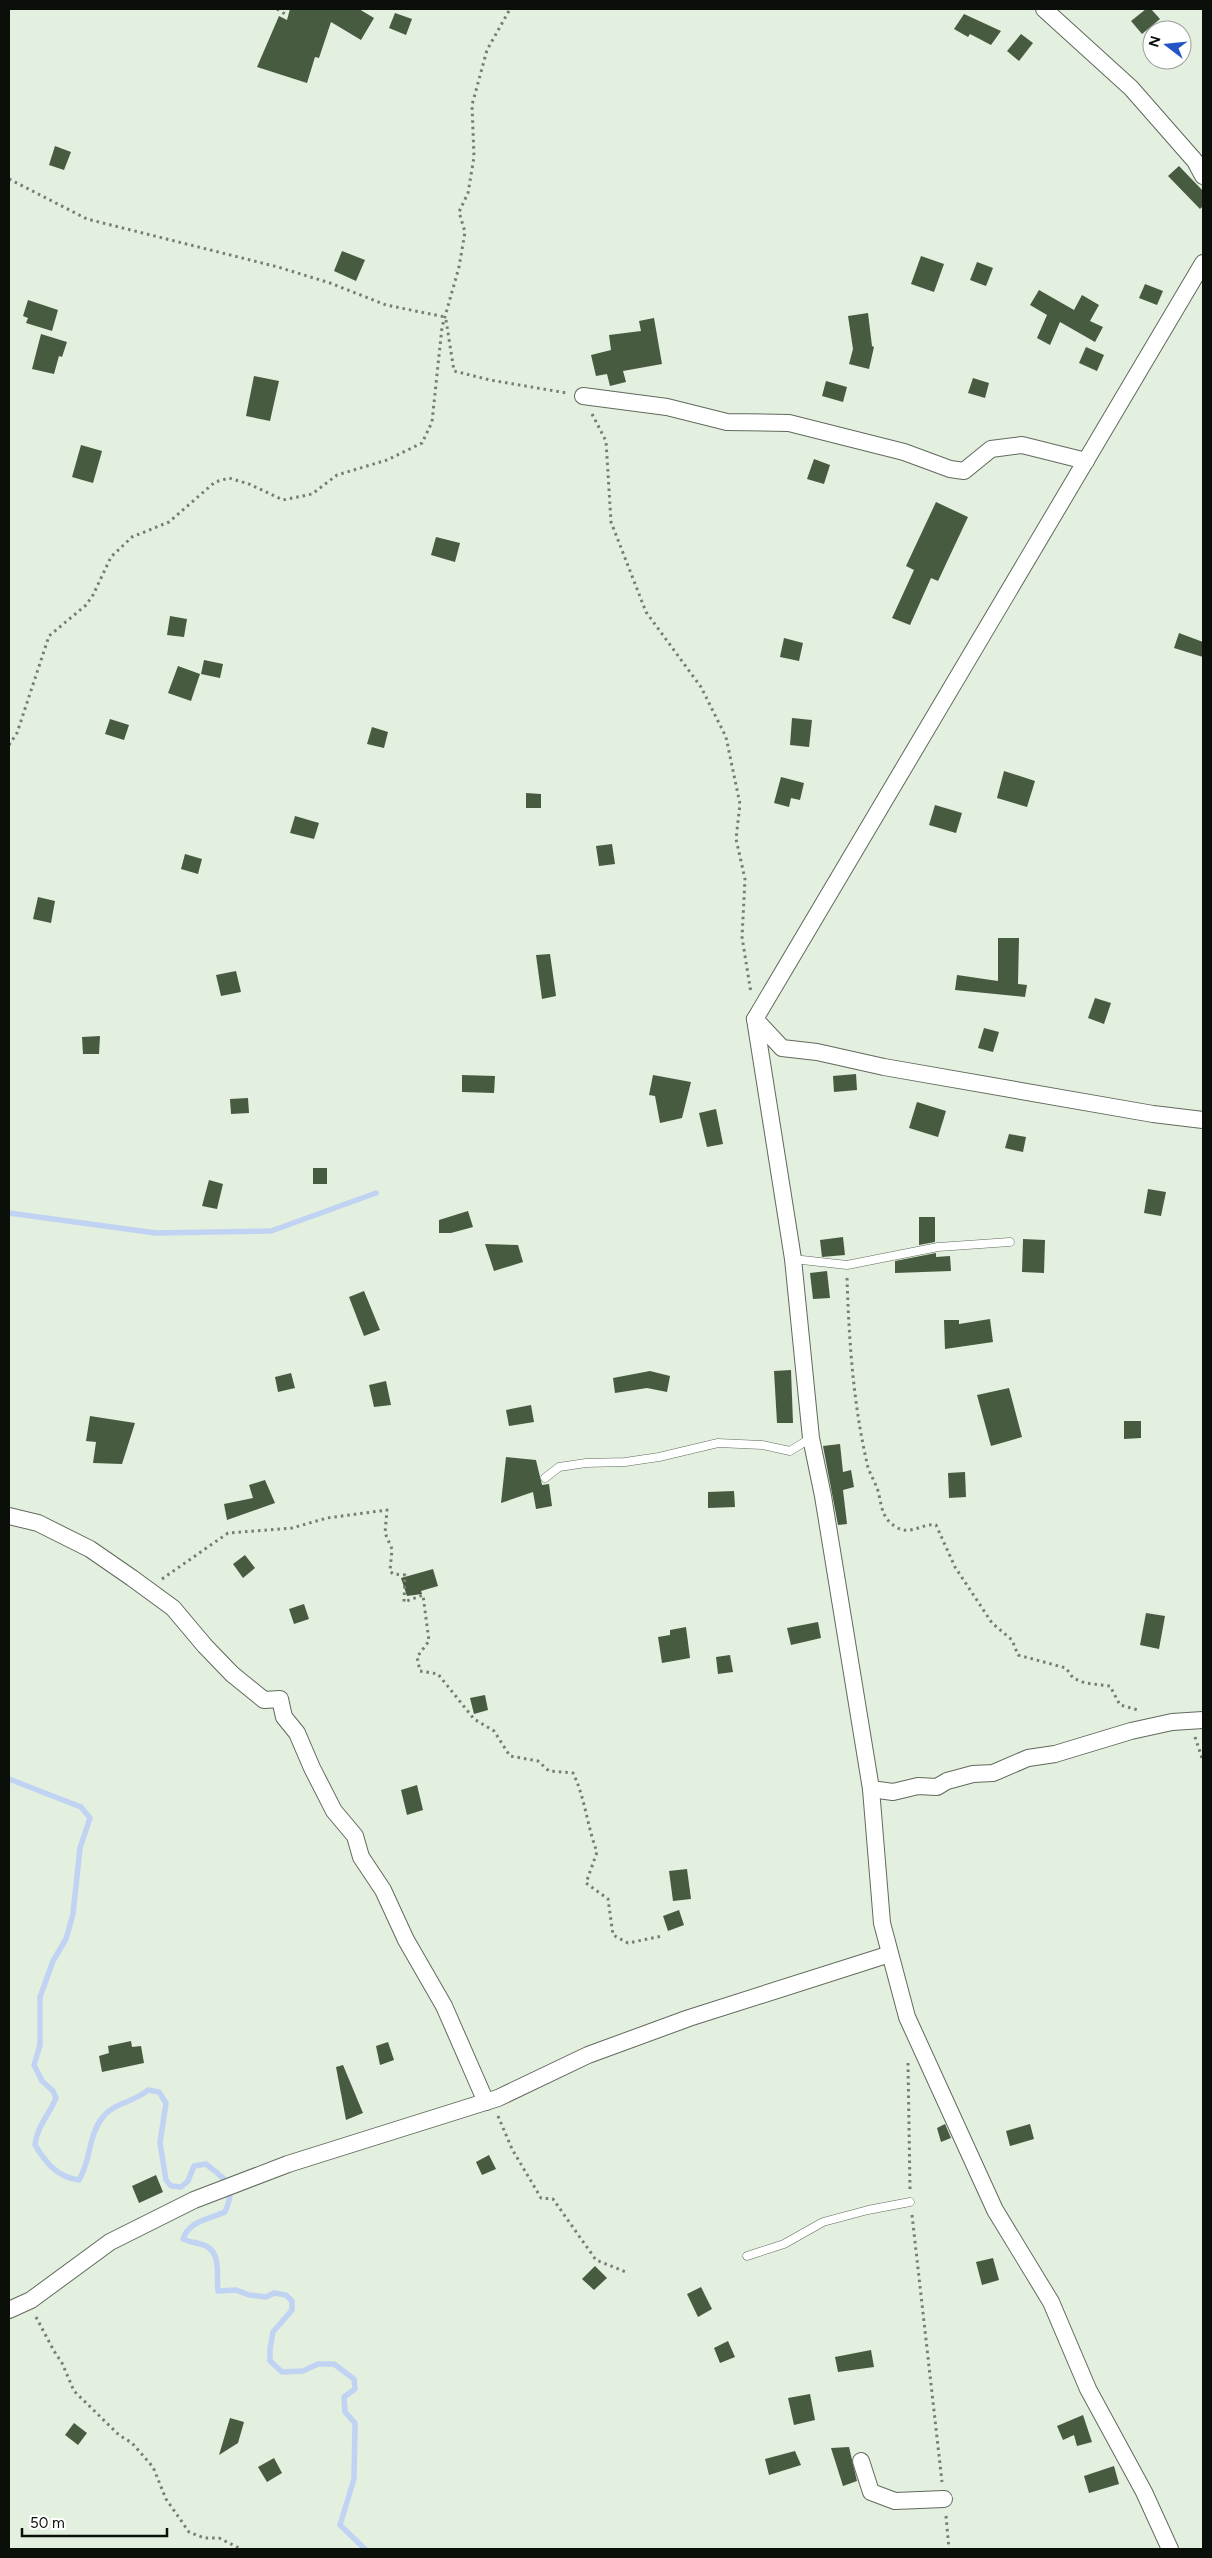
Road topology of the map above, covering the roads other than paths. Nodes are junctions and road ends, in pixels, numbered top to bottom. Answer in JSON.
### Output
{"nodes":[{"id":1,"x":1044,"y":9,"type":"edge"},
{"id":2,"x":1203,"y":176,"type":"edge"},
{"id":3,"x":1203,"y":263,"type":"edge"},
{"id":4,"x":584,"y":396,"type":"road end"},
{"id":5,"x":1086,"y":461,"type":"junction"},
{"id":6,"x":755,"y":1019,"type":"junction"},
{"id":7,"x":1203,"y":1120,"type":"edge"},
{"id":8,"x":1010,"y":1242,"type":"dead end"},
{"id":9,"x":793,"y":1259,"type":"junction"},
{"id":10,"x":811,"y":1438,"type":"junction"},
{"id":11,"x":545,"y":1478,"type":"dead end"},
{"id":12,"x":9,"y":1516,"type":"edge"},
{"id":13,"x":1203,"y":1720,"type":"edge"},
{"id":14,"x":871,"y":1789,"type":"junction"},
{"id":15,"x":890,"y":1954,"type":"junction"},
{"id":16,"x":486,"y":2102,"type":"junction"},
{"id":17,"x":910,"y":2202,"type":"road end"},
{"id":18,"x":747,"y":2256,"type":"dead end"},
{"id":19,"x":9,"y":2310,"type":"edge"},
{"id":20,"x":860,"y":2461,"type":"dead end"},
{"id":21,"x":944,"y":2499,"type":"road end"},
{"id":22,"x":1170,"y":2549,"type":"edge"}],
"edges":[{"from":1,"to":2,"type":"street"},
{"from":3,"to":5,"type":"street"},
{"from":4,"to":5,"type":"street"},
{"from":5,"to":6,"type":"street"},
{"from":6,"to":7,"type":"street"},
{"from":6,"to":9,"type":"street"},
{"from":8,"to":9,"type":"lane"},
{"from":9,"to":10,"type":"street"},
{"from":10,"to":11,"type":"lane"},
{"from":10,"to":14,"type":"street"},
{"from":12,"to":16,"type":"street"},
{"from":13,"to":14,"type":"street"},
{"from":14,"to":15,"type":"street"},
{"from":15,"to":16,"type":"street"},
{"from":15,"to":22,"type":"street"},
{"from":16,"to":19,"type":"street"},
{"from":17,"to":18,"type":"lane"},
{"from":20,"to":21,"type":"street"}]}
